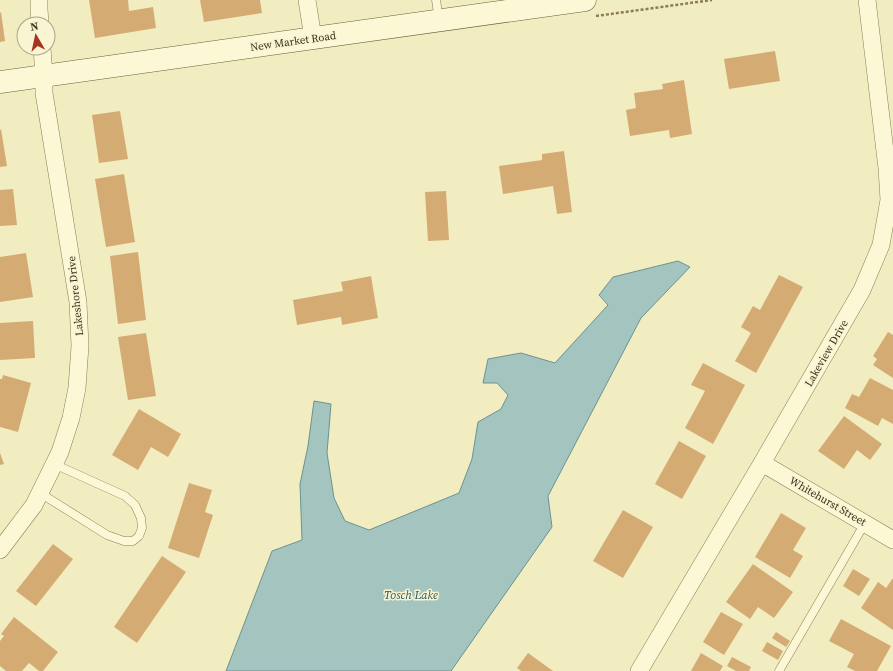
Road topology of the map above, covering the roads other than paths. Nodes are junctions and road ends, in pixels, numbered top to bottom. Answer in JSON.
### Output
{"nodes":[{"id":1,"x":39,"y":0,"type":"edge"},
{"id":2,"x":307,"y":0,"type":"edge"},
{"id":3,"x":585,"y":0,"type":"edge"},
{"id":4,"x":867,"y":0,"type":"edge"},
{"id":5,"x":538,"y":4,"type":"edge"},
{"id":6,"x":438,"y":10,"type":"edge"},
{"id":7,"x":39,"y":16,"type":"edge"},
{"id":8,"x":313,"y":38,"type":"junction"},
{"id":9,"x":43,"y":56,"type":"edge"},
{"id":10,"x":44,"y":76,"type":"junction"},
{"id":11,"x":0,"y":82,"type":"edge"},
{"id":12,"x":762,"y":463,"type":"junction"},
{"id":13,"x":54,"y":464,"type":"junction"},
{"id":14,"x":40,"y":493,"type":"junction"},
{"id":15,"x":865,"y":523,"type":"junction"},
{"id":16,"x":893,"y":540,"type":"edge"},
{"id":17,"x":0,"y":550,"type":"edge"},
{"id":18,"x":639,"y":671,"type":"edge"},
{"id":19,"x":779,"y":671,"type":"edge"}],
"edges":[{"from":1,"to":7,"type":"street"},
{"from":2,"to":8,"type":"street"},
{"from":3,"to":5,"type":"street","name":"New Market Road"},
{"from":4,"to":12,"type":"street","name":"Lakeview Drive"},
{"from":5,"to":6,"type":"street","name":"New Market Road"},
{"from":6,"to":8,"type":"street","name":"New Market Road"},
{"from":8,"to":10,"type":"street","name":"New Market Road"},
{"from":9,"to":10,"type":"street","name":"Lakeshore Drive"},
{"from":10,"to":11,"type":"street","name":"New Market Road"},
{"from":10,"to":13,"type":"street","name":"Lakeshore Drive"},
{"from":12,"to":15,"type":"street","name":"Whitehurst Street"},
{"from":12,"to":18,"type":"street","name":"Lakeview Drive"},
{"from":13,"to":14,"type":"street","name":"Lakeshore Drive"},
{"from":13,"to":14,"type":"lane"},
{"from":14,"to":17,"type":"street","name":"Lakeshore Drive"},
{"from":15,"to":16,"type":"street","name":"Whitehurst Street"},
{"from":15,"to":19,"type":"lane"}]}
